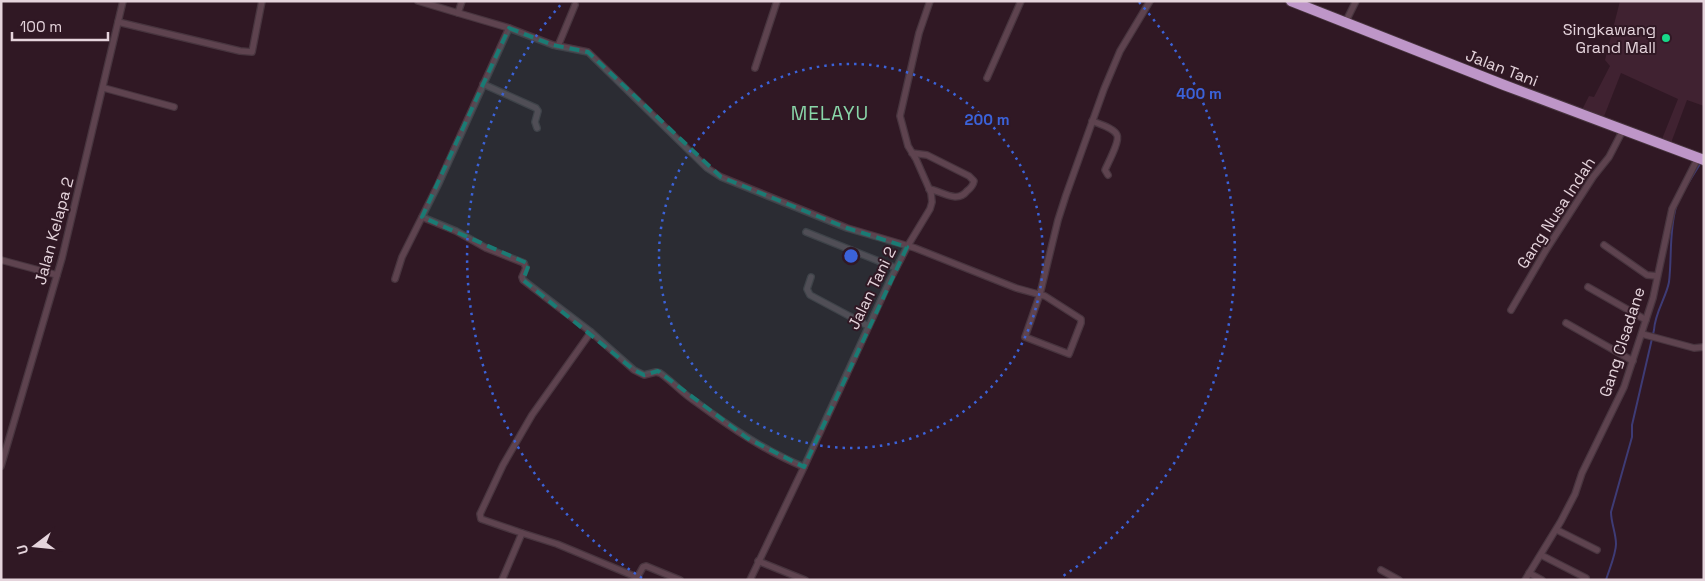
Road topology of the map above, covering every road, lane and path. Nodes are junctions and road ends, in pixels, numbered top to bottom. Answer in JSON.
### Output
{"nodes":[{"id":1,"x":123,"y":1,"type":"edge"},
{"id":2,"x":262,"y":1,"type":"edge"},
{"id":3,"x":418,"y":1,"type":"edge"},
{"id":4,"x":462,"y":1,"type":"edge"},
{"id":5,"x":777,"y":1,"type":"edge"},
{"id":6,"x":930,"y":1,"type":"edge"},
{"id":7,"x":1020,"y":1,"type":"edge"},
{"id":8,"x":1150,"y":1,"type":"edge"},
{"id":9,"x":1291,"y":1,"type":"edge"},
{"id":10,"x":1356,"y":1,"type":"edge"},
{"id":11,"x":575,"y":5,"type":"dead end"},
{"id":12,"x":458,"y":13,"type":"junction"},
{"id":13,"x":118,"y":22,"type":"junction"},
{"id":14,"x":1345,"y":24,"type":"junction"},
{"id":15,"x":509,"y":28,"type":"junction"},
{"id":16,"x":558,"y":46,"type":"junction"},
{"id":17,"x":755,"y":68,"type":"dead end"},
{"id":18,"x":988,"y":78,"type":"dead end"},
{"id":19,"x":483,"y":84,"type":"junction"},
{"id":20,"x":104,"y":88,"type":"junction"},
{"id":21,"x":174,"y":107,"type":"dead end"},
{"id":22,"x":1092,"y":121,"type":"junction"},
{"id":23,"x":537,"y":128,"type":"dead end"},
{"id":24,"x":1623,"y":130,"type":"junction"},
{"id":25,"x":912,"y":153,"type":"junction"},
{"id":26,"x":1700,"y":159,"type":"edge"},
{"id":27,"x":1108,"y":175,"type":"dead end"},
{"id":28,"x":929,"y":189,"type":"junction"},
{"id":29,"x":422,"y":217,"type":"junction"},
{"id":30,"x":806,"y":232,"type":"dead end"},
{"id":31,"x":1604,"y":245,"type":"dead end"},
{"id":32,"x":907,"y":246,"type":"junction"},
{"id":33,"x":1,"y":260,"type":"edge"},
{"id":34,"x":896,"y":268,"type":"junction"},
{"id":35,"x":57,"y":275,"type":"junction"},
{"id":36,"x":1657,"y":276,"type":"junction"},
{"id":37,"x":810,"y":277,"type":"dead end"},
{"id":38,"x":394,"y":279,"type":"dead end"},
{"id":39,"x":1588,"y":287,"type":"dead end"},
{"id":40,"x":1040,"y":294,"type":"junction"},
{"id":41,"x":1511,"y":310,"type":"dead end"},
{"id":42,"x":1646,"y":320,"type":"junction"},
{"id":43,"x":1566,"y":323,"type":"dead end"},
{"id":44,"x":868,"y":326,"type":"junction"},
{"id":45,"x":591,"y":332,"type":"junction"},
{"id":46,"x":1642,"y":334,"type":"junction"},
{"id":47,"x":1704,"y":347,"type":"edge"},
{"id":48,"x":1633,"y":361,"type":"junction"},
{"id":49,"x":4,"y":446,"type":"edge"},
{"id":50,"x":1,"y":466,"type":"edge"},
{"id":51,"x":804,"y":467,"type":"junction"},
{"id":52,"x":1557,"y":530,"type":"junction"},
{"id":53,"x":522,"y":532,"type":"junction"},
{"id":54,"x":1597,"y":550,"type":"dead end"},
{"id":55,"x":1541,"y":555,"type":"junction"},
{"id":56,"x":758,"y":561,"type":"junction"},
{"id":57,"x":1381,"y":570,"type":"dead end"},
{"id":58,"x":1529,"y":573,"type":"junction"},
{"id":59,"x":1586,"y":578,"type":"dead end"},
{"id":60,"x":502,"y":580,"type":"edge"},
{"id":61,"x":680,"y":580,"type":"edge"},
{"id":62,"x":750,"y":580,"type":"edge"},
{"id":63,"x":805,"y":580,"type":"edge"},
{"id":64,"x":1399,"y":580,"type":"edge"},
{"id":65,"x":1525,"y":580,"type":"edge"},
{"id":66,"x":1542,"y":580,"type":"edge"}],
"edges":[{"from":1,"to":13,"type":"street","name":"Jalan Kelapa 2"},
{"from":2,"to":13,"type":"street"},
{"from":3,"to":12,"type":"street"},
{"from":4,"to":12,"type":"street"},
{"from":5,"to":17,"type":"street"},
{"from":6,"to":25,"type":"street","name":"Jalan Tani 2"},
{"from":7,"to":18,"type":"street"},
{"from":8,"to":22,"type":"street"},
{"from":9,"to":14,"type":"highway","name":"Jalan Tani"},
{"from":10,"to":14,"type":"street"},
{"from":11,"to":16,"type":"street"},
{"from":12,"to":15,"type":"street"},
{"from":13,"to":20,"type":"street","name":"Jalan Kelapa 2"},
{"from":14,"to":24,"type":"highway","name":"Jalan Tani"},
{"from":15,"to":16,"type":"street"},
{"from":15,"to":19,"type":"street"},
{"from":16,"to":32,"type":"street"},
{"from":19,"to":23,"type":"street"},
{"from":19,"to":29,"type":"street"},
{"from":20,"to":21,"type":"street"},
{"from":20,"to":35,"type":"street","name":"Jalan Kelapa 2"},
{"from":22,"to":27,"type":"street"},
{"from":22,"to":40,"type":"street"},
{"from":24,"to":26,"type":"highway","name":"Jalan Tani"},
{"from":24,"to":41,"type":"street","name":"Gang Nusa Indah"},
{"from":25,"to":28,"type":"street","name":"Jalan Tani 2"},
{"from":25,"to":28,"type":"street"},
{"from":26,"to":36,"type":"street","name":"Gang CIsadane"},
{"from":28,"to":32,"type":"street","name":"Jalan Tani 2"},
{"from":29,"to":38,"type":"street"},
{"from":29,"to":45,"type":"street"},
{"from":30,"to":34,"type":"street"},
{"from":31,"to":36,"type":"street"},
{"from":32,"to":34,"type":"street","name":"Jalan Tani 2"},
{"from":32,"to":40,"type":"street"},
{"from":33,"to":35,"type":"street"},
{"from":34,"to":44,"type":"street","name":"Jalan Tani 2"},
{"from":35,"to":49,"type":"street","name":"Jalan Kelapa 2"},
{"from":36,"to":42,"type":"street","name":"Gang CIsadane"},
{"from":37,"to":44,"type":"street"},
{"from":39,"to":42,"type":"street"},
{"from":40,"to":40,"type":"street"},
{"from":42,"to":46,"type":"street","name":"Gang CIsadane"},
{"from":43,"to":48,"type":"street"},
{"from":44,"to":51,"type":"street","name":"Jalan Tani 2"},
{"from":45,"to":51,"type":"street"},
{"from":45,"to":53,"type":"street"},
{"from":46,"to":47,"type":"street"},
{"from":46,"to":48,"type":"street","name":"Gang CIsadane"},
{"from":48,"to":52,"type":"street","name":"Gang CIsadane"},
{"from":49,"to":50,"type":"street","name":"Jalan Kelapa 2"},
{"from":51,"to":56,"type":"street","name":"Jalan Tani 2"},
{"from":52,"to":54,"type":"street"},
{"from":52,"to":55,"type":"street","name":"Gang CIsadane"},
{"from":53,"to":60,"type":"street"},
{"from":53,"to":61,"type":"street"},
{"from":55,"to":58,"type":"street","name":"Gang CIsadane"},
{"from":55,"to":59,"type":"street"},
{"from":56,"to":62,"type":"street","name":"Jalan Tani 2"},
{"from":56,"to":63,"type":"street"},
{"from":57,"to":64,"type":"street"},
{"from":58,"to":65,"type":"street","name":"Gang CIsadane"},
{"from":58,"to":66,"type":"street"}]}
